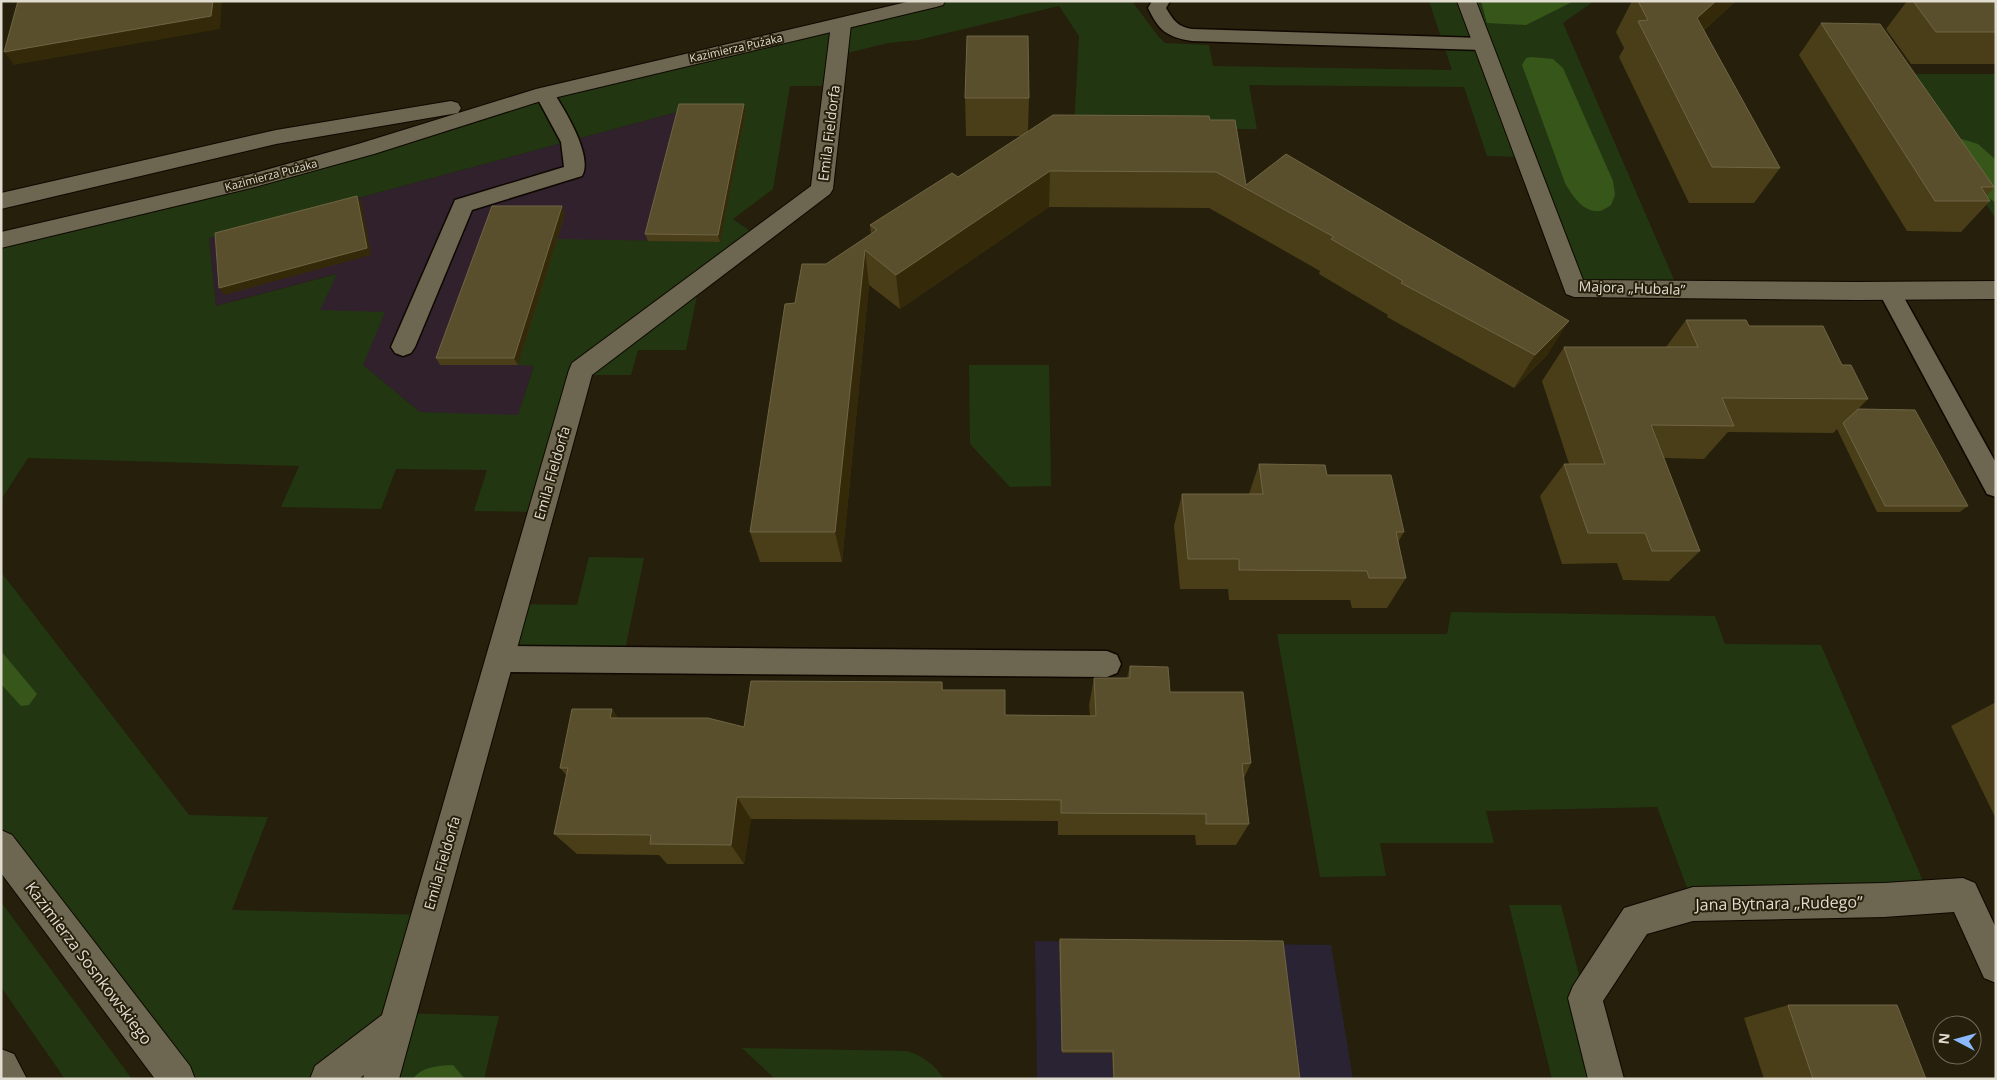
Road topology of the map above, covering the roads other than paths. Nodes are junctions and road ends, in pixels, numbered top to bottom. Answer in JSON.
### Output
{"nodes":[{"id":1,"x":936,"y":1,"type":"edge"},
{"id":2,"x":1161,"y":1,"type":"edge"},
{"id":3,"x":1466,"y":1,"type":"edge"},
{"id":4,"x":841,"y":24,"type":"junction"},
{"id":5,"x":1482,"y":44,"type":"junction"},
{"id":6,"x":541,"y":95,"type":"junction"},
{"id":7,"x":1,"y":201,"type":"edge"},
{"id":8,"x":1,"y":240,"type":"edge"},
{"id":9,"x":1996,"y":290,"type":"edge"},
{"id":10,"x":1888,"y":291,"type":"junction"},
{"id":11,"x":403,"y":347,"type":"dead end"},
{"id":12,"x":1996,"y":487,"type":"edge"},
{"id":13,"x":500,"y":659,"type":"junction"},
{"id":14,"x":1107,"y":664,"type":"dead end"},
{"id":15,"x":1,"y":846,"type":"edge"},
{"id":16,"x":1996,"y":966,"type":"edge"},
{"id":17,"x":396,"y":1026,"type":"junction"},
{"id":18,"x":1,"y":1067,"type":"edge"},
{"id":19,"x":9,"y":1079,"type":"edge"},
{"id":20,"x":177,"y":1079,"type":"edge"},
{"id":21,"x":328,"y":1079,"type":"edge"},
{"id":22,"x":381,"y":1079,"type":"edge"},
{"id":23,"x":1606,"y":1079,"type":"edge"}],
"edges":[{"from":1,"to":4,"type":"street","name":"Kazimierza Pużaka"},
{"from":2,"to":5,"type":"lane"},
{"from":3,"to":5,"type":"street","name":"Majora „Hubala”"},
{"from":4,"to":6,"type":"street","name":"Kazimierza Pużaka"},
{"from":4,"to":13,"type":"street","name":"Emila Fieldorfa"},
{"from":5,"to":10,"type":"street","name":"Majora „Hubala”"},
{"from":6,"to":7,"type":"street","name":"Kazimierza Pużaka"},
{"from":6,"to":8,"type":"street","name":"Kazimierza Pużaka"},
{"from":6,"to":11,"type":"lane"},
{"from":9,"to":10,"type":"street","name":"Majora „Hubala”"},
{"from":10,"to":12,"type":"lane"},
{"from":13,"to":14,"type":"lane"},
{"from":13,"to":17,"type":"street","name":"Emila Fieldorfa"},
{"from":15,"to":20,"type":"street","name":"Kazimierza Sosnkowskiego"},
{"from":16,"to":23,"type":"street","name":"Jana Bytnara „Rudego”"},
{"from":17,"to":21,"type":"street"},
{"from":17,"to":22,"type":"street","name":"Emila Fieldorfa"},
{"from":18,"to":19,"type":"street"}]}
